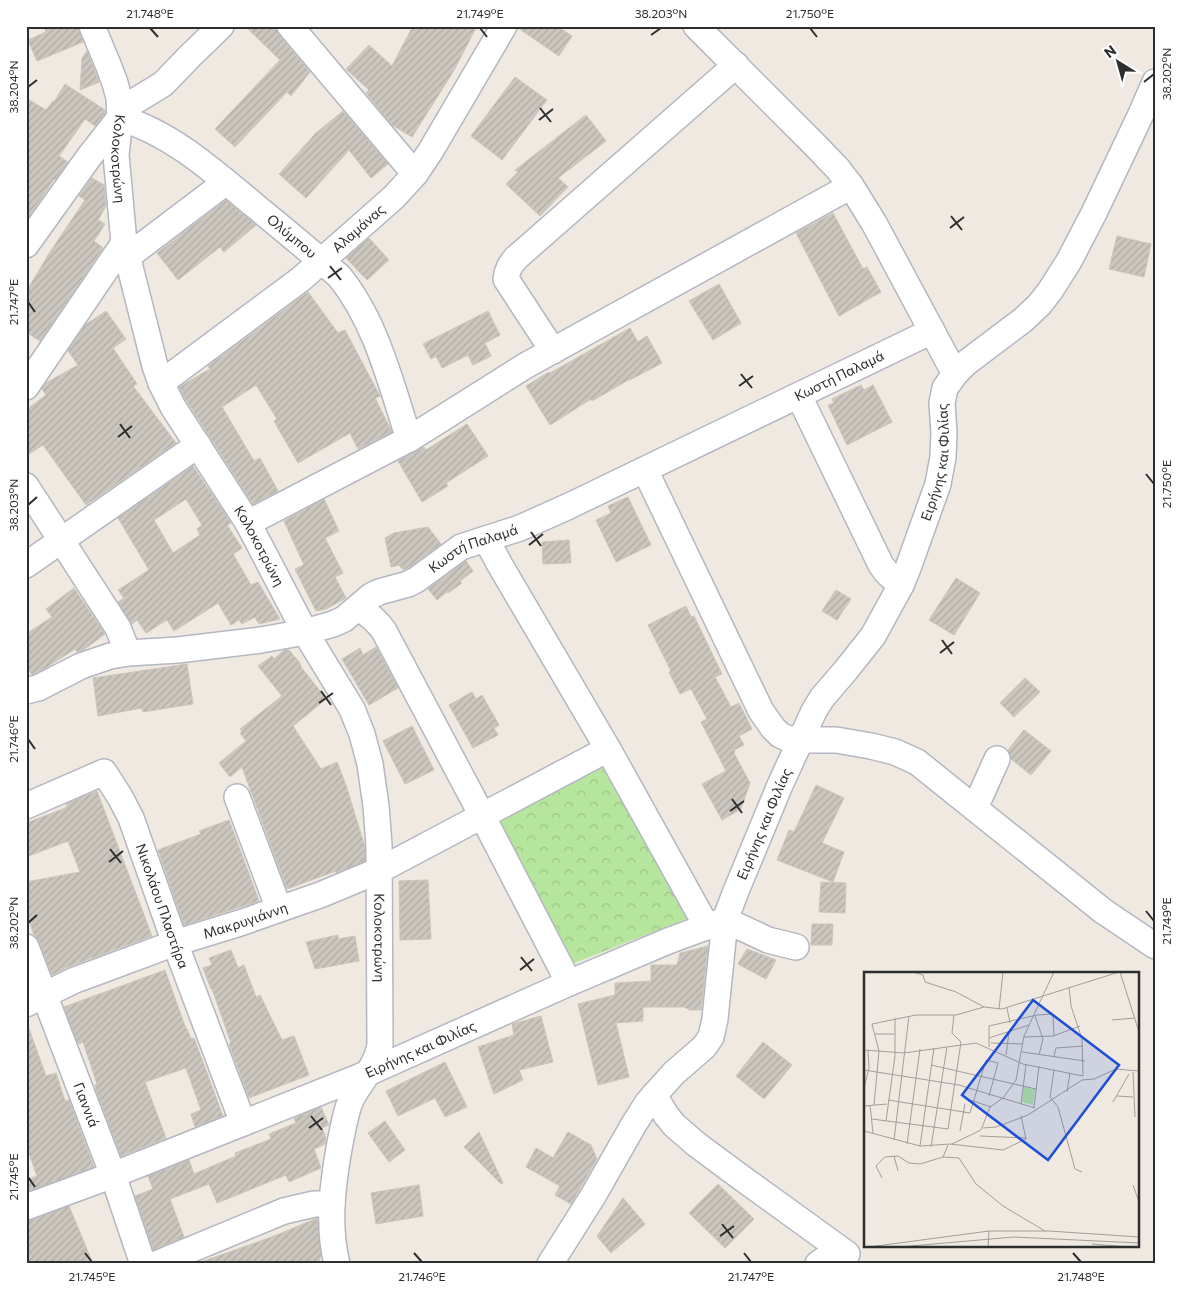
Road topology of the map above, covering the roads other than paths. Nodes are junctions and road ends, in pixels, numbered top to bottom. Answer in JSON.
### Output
{"nodes":[{"id":1,"x":92,"y":26,"type":"edge"},
{"id":2,"x":222,"y":26,"type":"edge"},
{"id":3,"x":290,"y":26,"type":"edge"},
{"id":4,"x":504,"y":26,"type":"edge"},
{"id":5,"x":696,"y":26,"type":"edge"},
{"id":6,"x":736,"y":65,"type":"junction"},
{"id":7,"x":1155,"y":82,"type":"edge"},
{"id":8,"x":120,"y":118,"type":"junction"},
{"id":9,"x":415,"y":174,"type":"junction"},
{"id":10,"x":226,"y":182,"type":"junction"},
{"id":11,"x":851,"y":186,"type":"junction"},
{"id":12,"x":26,"y":245,"type":"edge"},
{"id":13,"x":125,"y":250,"type":"junction"},
{"id":14,"x":322,"y":261,"type":"junction"},
{"id":15,"x":932,"y":331,"type":"junction"},
{"id":16,"x":553,"y":351,"type":"junction"},
{"id":17,"x":34,"y":358,"type":"edge"},
{"id":18,"x":955,"y":374,"type":"junction"},
{"id":19,"x":161,"y":384,"type":"junction"},
{"id":20,"x":26,"y":387,"type":"edge"},
{"id":21,"x":799,"y":396,"type":"junction"},
{"id":22,"x":408,"y":439,"type":"junction"},
{"id":23,"x":198,"y":445,"type":"junction"},
{"id":24,"x":645,"y":470,"type":"junction"},
{"id":25,"x":26,"y":486,"type":"edge"},
{"id":26,"x":248,"y":523,"type":"junction"},
{"id":27,"x":486,"y":539,"type":"junction"},
{"id":28,"x":61,"y":540,"type":"junction"},
{"id":29,"x":26,"y":565,"type":"edge"},
{"id":30,"x":901,"y":585,"type":"junction"},
{"id":31,"x":358,"y":608,"type":"junction"},
{"id":32,"x":305,"y":632,"type":"junction"},
{"id":33,"x":128,"y":653,"type":"junction"},
{"id":34,"x":26,"y":691,"type":"edge"},
{"id":35,"x":800,"y":740,"type":"junction"},
{"id":36,"x":608,"y":749,"type":"junction"},
{"id":37,"x":997,"y":759,"type":"dead end"},
{"id":38,"x":237,"y":797,"type":"dead end"},
{"id":39,"x":26,"y":806,"type":"edge"},
{"id":40,"x":975,"y":808,"type":"junction"},
{"id":41,"x":482,"y":815,"type":"junction"},
{"id":42,"x":380,"y":870,"type":"junction"},
{"id":43,"x":279,"y":909,"type":"junction"},
{"id":44,"x":716,"y":924,"type":"junction"},
{"id":45,"x":175,"y":943,"type":"junction"},
{"id":46,"x":1155,"y":946,"type":"edge"},
{"id":47,"x":26,"y":947,"type":"edge"},
{"id":48,"x":796,"y":947,"type":"dead end"},
{"id":49,"x":569,"y":983,"type":"junction"},
{"id":50,"x":35,"y":1000,"type":"edge"},
{"id":51,"x":370,"y":1072,"type":"junction"},
{"id":52,"x":654,"y":1095,"type":"junction"},
{"id":53,"x":243,"y":1123,"type":"junction"},
{"id":54,"x":113,"y":1175,"type":"junction"},
{"id":55,"x":332,"y":1204,"type":"junction"},
{"id":56,"x":26,"y":1207,"type":"edge"},
{"id":57,"x":843,"y":1256,"type":"edge"},
{"id":58,"x":143,"y":1264,"type":"edge"},
{"id":59,"x":156,"y":1264,"type":"edge"},
{"id":60,"x":337,"y":1264,"type":"edge"},
{"id":61,"x":550,"y":1264,"type":"edge"},
{"id":62,"x":818,"y":1264,"type":"edge"}],
"edges":[{"from":1,"to":8,"type":"street","name":"Κολοκοτρώνη"},
{"from":2,"to":8,"type":"street"},
{"from":3,"to":9,"type":"street"},
{"from":4,"to":9,"type":"street","name":"Αλαμάνας"},
{"from":5,"to":6,"type":"street"},
{"from":6,"to":11,"type":"street"},
{"from":6,"to":16,"type":"street"},
{"from":7,"to":18,"type":"street","name":"Ειρήνης και Φιλίας"},
{"from":8,"to":10,"type":"street","name":"Ολύμπου"},
{"from":8,"to":12,"type":"street"},
{"from":8,"to":13,"type":"street","name":"Κολοκοτρώνη"},
{"from":9,"to":14,"type":"street","name":"Αλαμάνας"},
{"from":10,"to":13,"type":"street"},
{"from":10,"to":14,"type":"street","name":"Ολύμπου"},
{"from":11,"to":15,"type":"street"},
{"from":11,"to":16,"type":"street"},
{"from":13,"to":17,"type":"street"},
{"from":13,"to":19,"type":"street","name":"Κολοκοτρώνη"},
{"from":14,"to":19,"type":"street","name":"Αλαμάνας"},
{"from":14,"to":22,"type":"street","name":"Ολύμπου"},
{"from":15,"to":18,"type":"street"},
{"from":15,"to":21,"type":"street","name":"Κωστή Παλαμά"},
{"from":16,"to":22,"type":"street"},
{"from":17,"to":20,"type":"street"},
{"from":18,"to":30,"type":"street","name":"Ειρήνης και Φιλίας"},
{"from":19,"to":23,"type":"street","name":"Κολοκοτρώνη"},
{"from":21,"to":24,"type":"street","name":"Κωστή Παλαμά"},
{"from":21,"to":30,"type":"street"},
{"from":22,"to":26,"type":"street"},
{"from":23,"to":26,"type":"street","name":"Κολοκοτρώνη"},
{"from":23,"to":28,"type":"street"},
{"from":24,"to":27,"type":"street","name":"Κωστή Παλαμά"},
{"from":24,"to":35,"type":"street"},
{"from":25,"to":28,"type":"street"},
{"from":26,"to":32,"type":"street","name":"Κολοκοτρώνη"},
{"from":27,"to":31,"type":"street","name":"Κωστή Παλαμά"},
{"from":27,"to":36,"type":"street"},
{"from":28,"to":29,"type":"street"},
{"from":28,"to":33,"type":"street"},
{"from":30,"to":35,"type":"street","name":"Ειρήνης και Φιλίας"},
{"from":31,"to":32,"type":"street","name":"Κωστή Παλαμά"},
{"from":31,"to":41,"type":"street"},
{"from":32,"to":33,"type":"street","name":"Κωστή Παλαμά"},
{"from":32,"to":42,"type":"street","name":"Κολοκοτρώνη"},
{"from":33,"to":34,"type":"street","name":"Κωστή Παλαμά"},
{"from":35,"to":40,"type":"street"},
{"from":35,"to":44,"type":"street","name":"Ειρήνης και Φιλίας"},
{"from":36,"to":41,"type":"street","name":"Μακρυγιάννη"},
{"from":36,"to":44,"type":"street"},
{"from":37,"to":40,"type":"street"},
{"from":38,"to":43,"type":"street"},
{"from":39,"to":45,"type":"street","name":"Νικολάου Πλαστήρα"},
{"from":40,"to":46,"type":"street"},
{"from":41,"to":42,"type":"street","name":"Μακρυγιάννη"},
{"from":41,"to":49,"type":"street"},
{"from":42,"to":43,"type":"street","name":"Μακρυγιάννη"},
{"from":42,"to":51,"type":"street","name":"Κολοκοτρώνη"},
{"from":43,"to":45,"type":"street","name":"Μακρυγιάννη"},
{"from":44,"to":48,"type":"street"},
{"from":44,"to":49,"type":"street","name":"Ειρήνης και Φιλίας"},
{"from":44,"to":52,"type":"street"},
{"from":45,"to":50,"type":"street","name":"Μακρυγιάννη"},
{"from":45,"to":53,"type":"street","name":"Νικολάου Πλαστήρα"},
{"from":47,"to":50,"type":"street","name":"Γιαννιά"},
{"from":49,"to":51,"type":"street","name":"Ειρήνης και Φιλίας"},
{"from":50,"to":54,"type":"street","name":"Γιαννιά"},
{"from":51,"to":53,"type":"street","name":"Ειρήνης και Φιλίας"},
{"from":51,"to":55,"type":"street","name":"Κολοκοτρώνη"},
{"from":52,"to":57,"type":"street"},
{"from":52,"to":61,"type":"street"},
{"from":53,"to":54,"type":"street","name":"Ειρήνης και Φιλίας"},
{"from":54,"to":56,"type":"street","name":"Ειρήνης και Φιλίας"},
{"from":54,"to":58,"type":"street","name":"Γιαννιά"},
{"from":55,"to":59,"type":"street"},
{"from":55,"to":60,"type":"street","name":"Κολοκοτρώνη"},
{"from":57,"to":62,"type":"street"}]}
